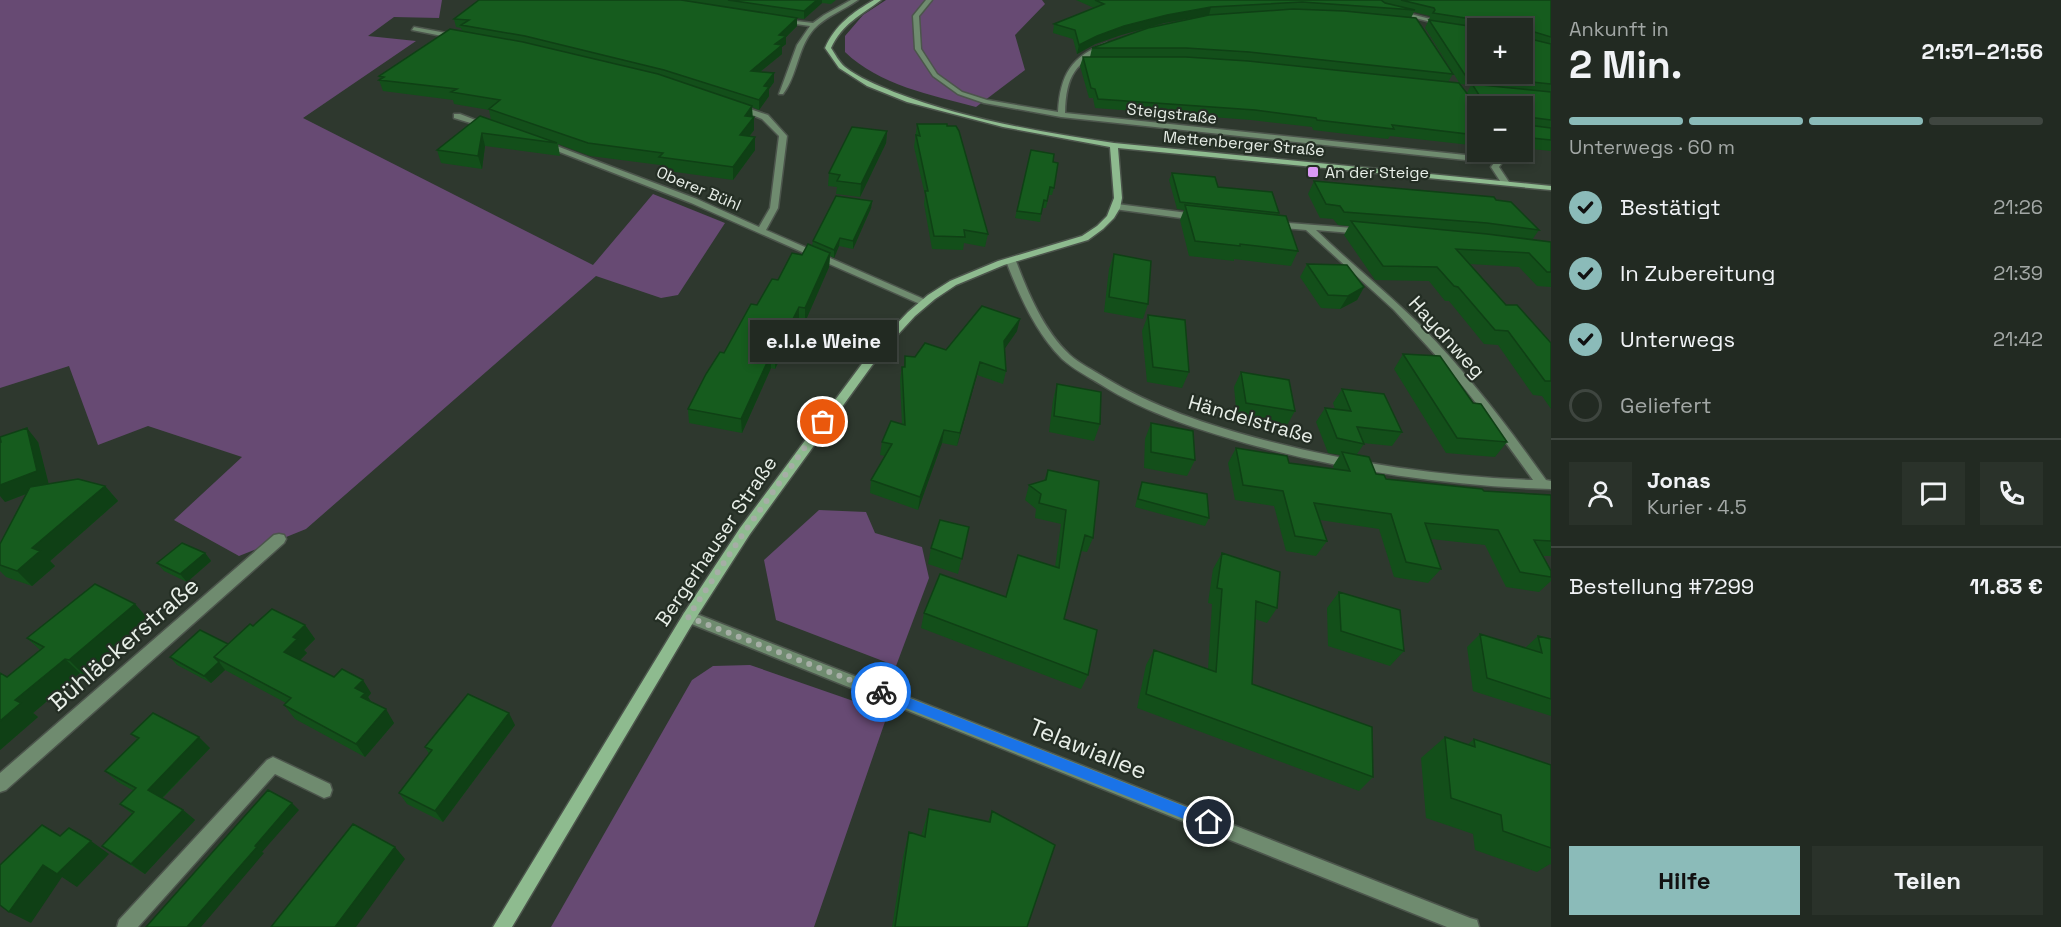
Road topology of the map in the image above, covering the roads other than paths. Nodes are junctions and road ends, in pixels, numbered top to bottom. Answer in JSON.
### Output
{"nodes":[{"id":1,"x":855,"y":0,"type":"edge"},
{"id":2,"x":878,"y":0,"type":"edge"},
{"id":3,"x":929,"y":0,"type":"edge"},
{"id":4,"x":1374,"y":0,"type":"edge"},
{"id":5,"x":775,"y":19,"type":"edge"},
{"id":6,"x":1406,"y":23,"type":"edge"},
{"id":7,"x":812,"y":25,"type":"junction"},
{"id":8,"x":414,"y":29,"type":"dead end"},
{"id":9,"x":462,"y":37,"type":"edge"},
{"id":10,"x":1110,"y":44,"type":"edge"},
{"id":11,"x":1076,"y":62,"type":"junction"},
{"id":12,"x":1096,"y":62,"type":"edge"},
{"id":13,"x":781,"y":93,"type":"dead end"},
{"id":14,"x":728,"y":103,"type":"edge"},
{"id":15,"x":1061,"y":115,"type":"junction"},
{"id":16,"x":457,"y":116,"type":"dead end"},
{"id":17,"x":497,"y":129,"type":"edge"},
{"id":18,"x":534,"y":141,"type":"edge"},
{"id":19,"x":1113,"y":145,"type":"junction"},
{"id":20,"x":1467,"y":158,"type":"edge"},
{"id":21,"x":1498,"y":162,"type":"edge"},
{"id":22,"x":1505,"y":182,"type":"junction"},
{"id":23,"x":1551,"y":188,"type":"edge"},
{"id":24,"x":1117,"y":207,"type":"junction"},
{"id":25,"x":1201,"y":218,"type":"edge"},
{"id":26,"x":1265,"y":225,"type":"edge"},
{"id":27,"x":1309,"y":228,"type":"junction"},
{"id":28,"x":760,"y":231,"type":"junction"},
{"id":29,"x":1372,"y":232,"type":"edge"},
{"id":30,"x":1011,"y":261,"type":"junction"},
{"id":31,"x":923,"y":303,"type":"junction"},
{"id":32,"x":1547,"y":485,"type":"edge"},
{"id":33,"x":279,"y":539,"type":"dead end"},
{"id":34,"x":688,"y":617,"type":"junction"},
{"id":35,"x":0,"y":784,"type":"edge"},
{"id":36,"x":324,"y":790,"type":"dead end"},
{"id":37,"x":126,"y":927,"type":"edge"},
{"id":38,"x":502,"y":927,"type":"edge"},
{"id":39,"x":1470,"y":927,"type":"edge"}],
"edges":[{"from":1,"to":7,"type":"street"},
{"from":2,"to":19,"type":"main road"},
{"from":3,"to":15,"type":"street","name":"Steigstraße"},
{"from":4,"to":6,"type":"street"},
{"from":5,"to":7,"type":"street"},
{"from":7,"to":13,"type":"street"},
{"from":8,"to":9,"type":"street"},
{"from":10,"to":11,"type":"street"},
{"from":11,"to":12,"type":"street"},
{"from":11,"to":15,"type":"street"},
{"from":14,"to":28,"type":"street"},
{"from":15,"to":20,"type":"street","name":"Steigstraße"},
{"from":16,"to":17,"type":"street"},
{"from":18,"to":28,"type":"street","name":"Oberer Bühl"},
{"from":19,"to":22,"type":"main road","name":"Mettenberger Straße"},
{"from":19,"to":24,"type":"main road"},
{"from":21,"to":22,"type":"street"},
{"from":22,"to":23,"type":"main road","name":"Mettenberger Straße"},
{"from":24,"to":25,"type":"street"},
{"from":24,"to":30,"type":"main road","name":"Bergerhauser Straße"},
{"from":26,"to":27,"type":"street"},
{"from":27,"to":29,"type":"street"},
{"from":27,"to":32,"type":"street","name":"Haydnweg"},
{"from":28,"to":31,"type":"street","name":"Oberer Bühl"},
{"from":30,"to":31,"type":"main road","name":"Bergerhauser Straße"},
{"from":30,"to":32,"type":"street","name":"Händelstraße"},
{"from":31,"to":34,"type":"main road","name":"Bergerhauser Straße"},
{"from":33,"to":35,"type":"street","name":"Bühläckerstraße"},
{"from":34,"to":38,"type":"main road","name":"Bergerhauser Straße"},
{"from":34,"to":39,"type":"street","name":"Telawiallee"},
{"from":36,"to":37,"type":"street"}]}
